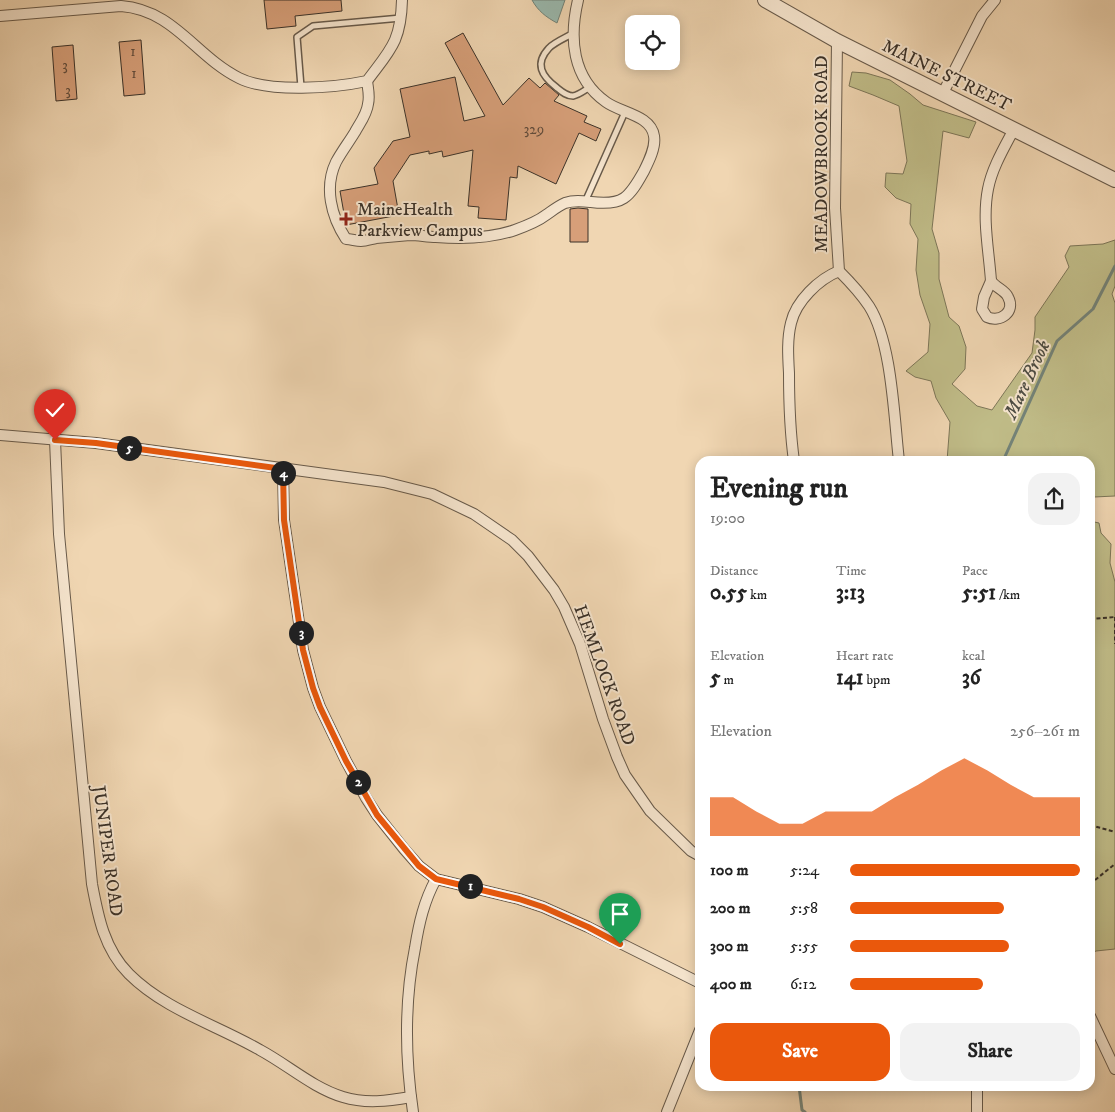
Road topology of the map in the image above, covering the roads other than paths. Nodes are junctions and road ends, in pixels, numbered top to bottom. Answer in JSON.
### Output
{"nodes":[{"id":1,"x":402,"y":0,"type":"edge"},
{"id":2,"x":578,"y":0,"type":"edge"},
{"id":3,"x":765,"y":0,"type":"edge"},
{"id":4,"x":995,"y":0,"type":"edge"},
{"id":5,"x":0,"y":16,"type":"edge"},
{"id":6,"x":402,"y":18,"type":"junction"},
{"id":7,"x":572,"y":34,"type":"junction"},
{"id":8,"x":837,"y":41,"type":"junction"},
{"id":9,"x":366,"y":81,"type":"junction"},
{"id":10,"x":301,"y":87,"type":"junction"},
{"id":11,"x":590,"y":87,"type":"junction"},
{"id":12,"x":943,"y":93,"type":"junction"},
{"id":13,"x":625,"y":112,"type":"junction"},
{"id":14,"x":1014,"y":129,"type":"junction"},
{"id":15,"x":1115,"y":180,"type":"edge"},
{"id":16,"x":585,"y":202,"type":"junction"},
{"id":17,"x":839,"y":271,"type":"junction"},
{"id":18,"x":991,"y":281,"type":"dead end"},
{"id":19,"x":0,"y":436,"type":"edge"},
{"id":20,"x":55,"y":440,"type":"junction"},
{"id":21,"x":794,"y":456,"type":"edge"},
{"id":22,"x":898,"y":456,"type":"edge"},
{"id":23,"x":283,"y":469,"type":"junction"},
{"id":24,"x":695,"y":853,"type":"edge"},
{"id":25,"x":436,"y":879,"type":"junction"},
{"id":26,"x":695,"y":980,"type":"edge"},
{"id":27,"x":1095,"y":1027,"type":"edge"},
{"id":28,"x":695,"y":1042,"type":"edge"},
{"id":29,"x":1115,"y":1069,"type":"edge"},
{"id":30,"x":977,"y":1091,"type":"edge"},
{"id":31,"x":411,"y":1097,"type":"junction"},
{"id":32,"x":413,"y":1112,"type":"edge"},
{"id":33,"x":667,"y":1112,"type":"edge"},
{"id":34,"x":977,"y":1112,"type":"edge"}],
"edges":[{"from":1,"to":6,"type":"street"},
{"from":2,"to":7,"type":"street"},
{"from":3,"to":8,"type":"street","name":"MAINE STREET"},
{"from":4,"to":12,"type":"street"},
{"from":5,"to":10,"type":"street"},
{"from":6,"to":9,"type":"street"},
{"from":6,"to":10,"type":"lane"},
{"from":7,"to":11,"type":"street"},
{"from":7,"to":11,"type":"lane"},
{"from":8,"to":12,"type":"street","name":"MAINE STREET"},
{"from":8,"to":17,"type":"street","name":"MEADOWBROOK ROAD"},
{"from":9,"to":10,"type":"street"},
{"from":9,"to":16,"type":"street"},
{"from":11,"to":13,"type":"street"},
{"from":12,"to":14,"type":"street","name":"MAINE STREET"},
{"from":13,"to":16,"type":"lane"},
{"from":13,"to":16,"type":"street"},
{"from":14,"to":15,"type":"street","name":"MAINE STREET"},
{"from":14,"to":18,"type":"street"},
{"from":17,"to":21,"type":"street"},
{"from":17,"to":22,"type":"street","name":"MEADOWBROOK ROAD"},
{"from":19,"to":20,"type":"street","name":"HEMLOCK ROAD"},
{"from":20,"to":23,"type":"street","name":"HEMLOCK ROAD"},
{"from":20,"to":31,"type":"street","name":"JUNIPER ROAD"},
{"from":23,"to":24,"type":"street","name":"HEMLOCK ROAD"},
{"from":23,"to":25,"type":"street"},
{"from":25,"to":26,"type":"street"},
{"from":25,"to":31,"type":"street"},
{"from":27,"to":29,"type":"street"},
{"from":28,"to":33,"type":"street"},
{"from":30,"to":34,"type":"street"},
{"from":31,"to":32,"type":"street"}]}
